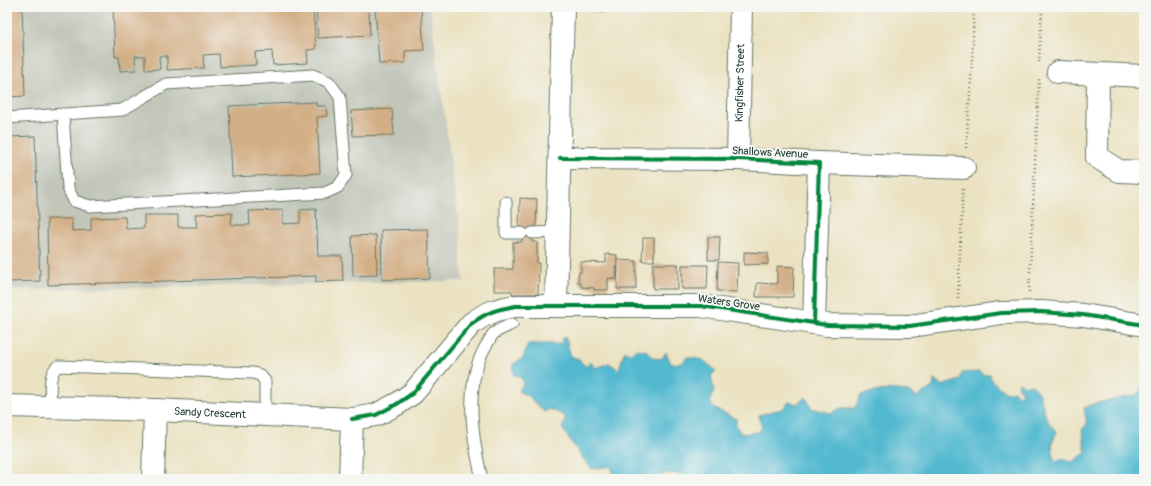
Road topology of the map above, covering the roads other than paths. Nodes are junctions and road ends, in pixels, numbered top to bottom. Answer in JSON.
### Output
{"nodes":[{"id":1,"x":563,"y":7,"type":"edge"},
{"id":2,"x":742,"y":7,"type":"edge"},
{"id":3,"x":1045,"y":73,"type":"road end"},
{"id":4,"x":1098,"y":74,"type":"junction"},
{"id":5,"x":1144,"y":76,"type":"edge"},
{"id":6,"x":63,"y":114,"type":"junction"},
{"id":7,"x":7,"y":118,"type":"edge"},
{"id":8,"x":560,"y":158,"type":"junction"},
{"id":9,"x":738,"y":159,"type":"junction"},
{"id":10,"x":819,"y":163,"type":"junction"},
{"id":11,"x":964,"y":168,"type":"dead end"},
{"id":12,"x":1143,"y":172,"type":"dead end"},
{"id":13,"x":506,"y":202,"type":"dead end"},
{"id":14,"x":558,"y":232,"type":"junction"},
{"id":15,"x":556,"y":305,"type":"junction"},
{"id":16,"x":814,"y":323,"type":"junction"},
{"id":17,"x":512,"y":324,"type":"dead end"},
{"id":18,"x":1144,"y":325,"type":"edge"},
{"id":19,"x":7,"y":406,"type":"edge"},
{"id":20,"x":51,"y":408,"type":"junction"},
{"id":21,"x":155,"y":410,"type":"junction"},
{"id":22,"x":264,"y":416,"type":"junction"},
{"id":23,"x":352,"y":419,"type":"junction"},
{"id":24,"x":153,"y":479,"type":"edge"},
{"id":25,"x":350,"y":479,"type":"edge"},
{"id":26,"x":482,"y":479,"type":"edge"}],
"edges":[{"from":1,"to":8,"type":"street"},
{"from":2,"to":9,"type":"street","name":"Kingfisher Street"},
{"from":3,"to":4,"type":"street"},
{"from":4,"to":5,"type":"street"},
{"from":4,"to":12,"type":"street"},
{"from":6,"to":6,"type":"lane"},
{"from":6,"to":7,"type":"lane"},
{"from":8,"to":9,"type":"street","name":"Shallows Avenue"},
{"from":8,"to":14,"type":"street"},
{"from":9,"to":10,"type":"street","name":"Shallows Avenue"},
{"from":10,"to":11,"type":"street","name":"Shallows Avenue"},
{"from":10,"to":16,"type":"street","name":"Shallows Avenue"},
{"from":13,"to":14,"type":"lane"},
{"from":14,"to":15,"type":"street"},
{"from":15,"to":16,"type":"street","name":"Waters Grove"},
{"from":15,"to":23,"type":"street","name":"Waters Grove"},
{"from":16,"to":18,"type":"street","name":"Waters Grove"},
{"from":17,"to":26,"type":"lane"},
{"from":19,"to":20,"type":"street","name":"Sandy Crescent"},
{"from":20,"to":21,"type":"street","name":"Sandy Crescent"},
{"from":20,"to":22,"type":"lane"},
{"from":21,"to":22,"type":"street","name":"Sandy Crescent"},
{"from":21,"to":24,"type":"street"},
{"from":22,"to":23,"type":"street","name":"Sandy Crescent"},
{"from":23,"to":25,"type":"street"}]}
